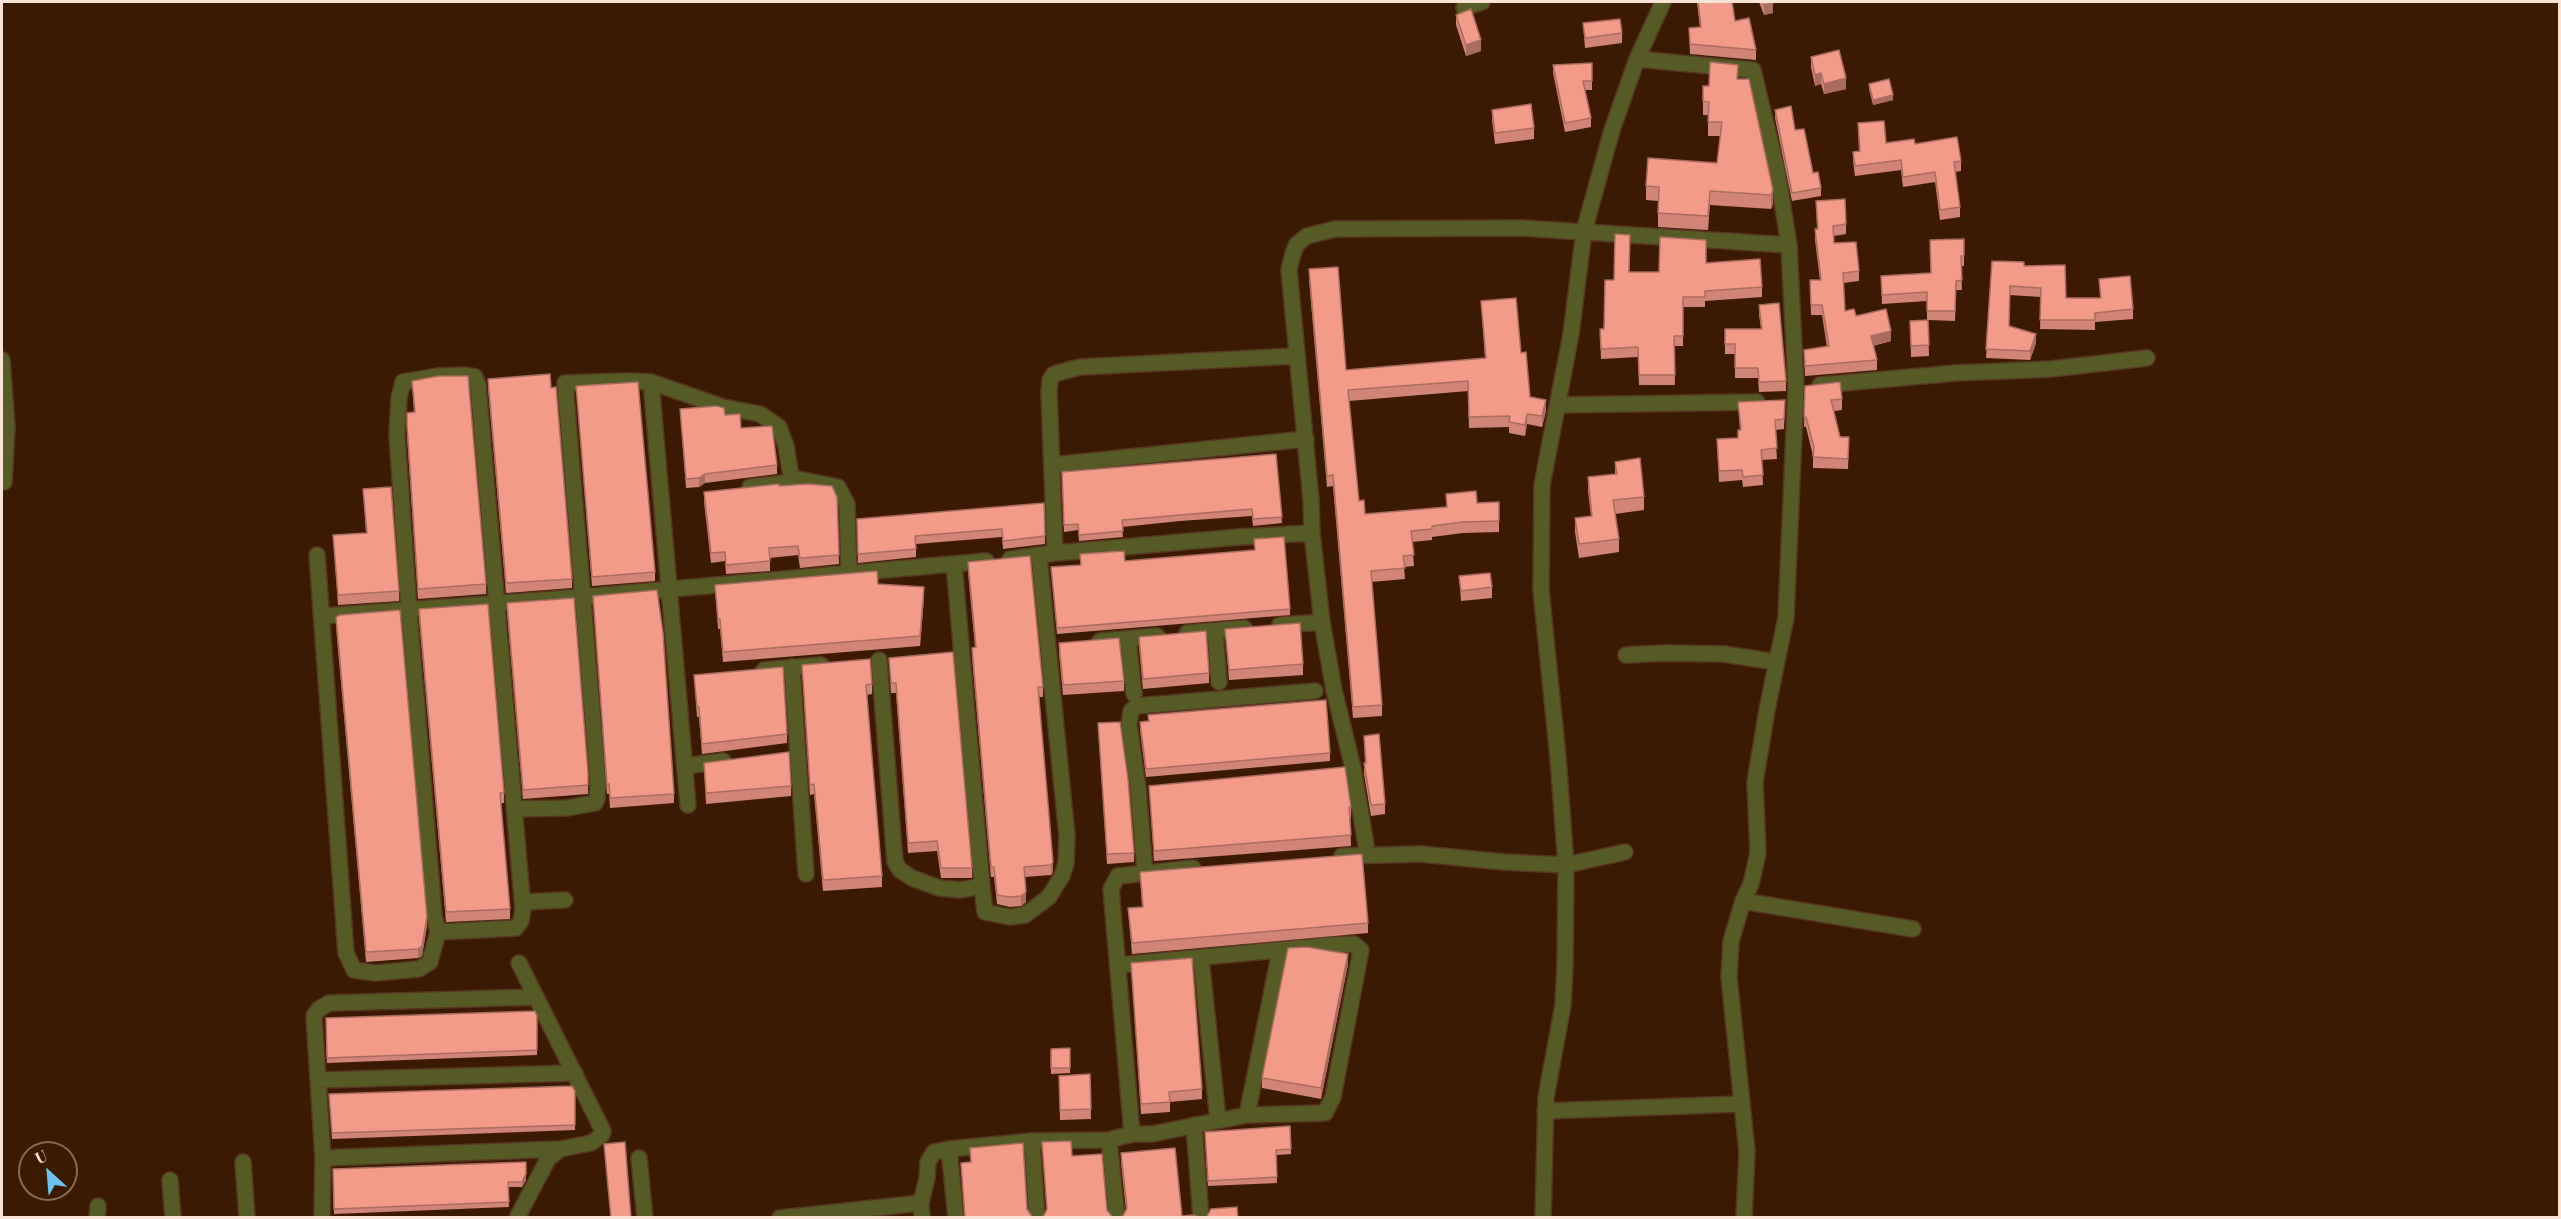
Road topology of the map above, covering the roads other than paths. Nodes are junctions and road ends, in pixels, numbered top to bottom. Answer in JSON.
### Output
{"nodes":[{"id":1,"x":1482,"y":2,"type":"edge"},
{"id":2,"x":1663,"y":2,"type":"edge"},
{"id":3,"x":1464,"y":8,"type":"dead end"},
{"id":4,"x":1637,"y":59,"type":"junction"},
{"id":5,"x":1584,"y":231,"type":"junction"},
{"id":6,"x":1789,"y":245,"type":"junction"},
{"id":7,"x":1297,"y":356,"type":"junction"},
{"id":8,"x":2147,"y":358,"type":"dead end"},
{"id":9,"x":2,"y":360,"type":"edge"},
{"id":10,"x":651,"y":382,"type":"junction"},
{"id":11,"x":1787,"y":397,"type":"junction"},
{"id":12,"x":1558,"y":405,"type":"junction"},
{"id":13,"x":1306,"y":439,"type":"junction"},
{"id":14,"x":1052,"y":465,"type":"junction"},
{"id":15,"x":4,"y":482,"type":"dead end"},
{"id":16,"x":792,"y":482,"type":"junction"},
{"id":17,"x":738,"y":489,"type":"edge"},
{"id":18,"x":1312,"y":533,"type":"junction"},
{"id":19,"x":1055,"y":553,"type":"junction"},
{"id":20,"x":317,"y":555,"type":"dead end"},
{"id":21,"x":1039,"y":556,"type":"junction"},
{"id":22,"x":954,"y":564,"type":"junction"},
{"id":23,"x":849,"y":573,"type":"junction"},
{"id":24,"x":671,"y":588,"type":"junction"},
{"id":25,"x":582,"y":597,"type":"junction"},
{"id":26,"x":496,"y":603,"type":"junction"},
{"id":27,"x":409,"y":610,"type":"junction"},
{"id":28,"x":323,"y":616,"type":"junction"},
{"id":29,"x":1322,"y":622,"type":"junction"},
{"id":30,"x":1215,"y":631,"type":"junction"},
{"id":31,"x":1128,"y":639,"type":"junction"},
{"id":32,"x":1083,"y":642,"type":"edge"},
{"id":33,"x":1626,"y":655,"type":"dead end"},
{"id":34,"x":880,"y":660,"type":"dead end"},
{"id":35,"x":1776,"y":662,"type":"junction"},
{"id":36,"x":836,"y":664,"type":"edge"},
{"id":37,"x":792,"y":668,"type":"junction"},
{"id":38,"x":746,"y":671,"type":"edge"},
{"id":39,"x":1219,"y":682,"type":"dead end"},
{"id":40,"x":1315,"y":691,"type":"dead end"},
{"id":41,"x":1134,"y":694,"type":"dead end"},
{"id":42,"x":741,"y":759,"type":"edge"},
{"id":43,"x":685,"y":766,"type":"junction"},
{"id":44,"x":688,"y":805,"type":"dead end"},
{"id":45,"x":516,"y":809,"type":"junction"},
{"id":46,"x":1366,"y":844,"type":"dead end"},
{"id":47,"x":1625,"y":852,"type":"dead end"},
{"id":48,"x":1332,"y":857,"type":"edge"},
{"id":49,"x":1566,"y":865,"type":"junction"},
{"id":50,"x":1203,"y":867,"type":"edge"},
{"id":51,"x":1145,"y":872,"type":"junction"},
{"id":52,"x":806,"y":874,"type":"dead end"},
{"id":53,"x":982,"y":886,"type":"junction"},
{"id":54,"x":565,"y":900,"type":"dead end"},
{"id":55,"x":1743,"y":901,"type":"junction"},
{"id":56,"x":522,"y":902,"type":"junction"},
{"id":57,"x":1913,"y":928,"type":"dead end"},
{"id":58,"x":438,"y":932,"type":"junction"},
{"id":59,"x":1280,"y":951,"type":"junction"},
{"id":60,"x":1201,"y":958,"type":"junction"},
{"id":61,"x":519,"y":963,"type":"dead end"},
{"id":62,"x":1118,"y":965,"type":"junction"},
{"id":63,"x":536,"y":997,"type":"junction"},
{"id":64,"x":574,"y":1073,"type":"junction"},
{"id":65,"x":318,"y":1080,"type":"junction"},
{"id":66,"x":1742,"y":1104,"type":"junction"},
{"id":67,"x":1545,"y":1111,"type":"junction"},
{"id":68,"x":1247,"y":1115,"type":"junction"},
{"id":69,"x":1218,"y":1119,"type":"junction"},
{"id":70,"x":1194,"y":1125,"type":"junction"},
{"id":71,"x":1132,"y":1134,"type":"junction"},
{"id":72,"x":1109,"y":1140,"type":"junction"},
{"id":73,"x":1032,"y":1141,"type":"junction"},
{"id":74,"x":560,"y":1149,"type":"junction"},
{"id":75,"x":949,"y":1149,"type":"junction"},
{"id":76,"x":323,"y":1158,"type":"junction"},
{"id":77,"x":639,"y":1158,"type":"dead end"},
{"id":78,"x":243,"y":1162,"type":"dead end"},
{"id":79,"x":170,"y":1180,"type":"dead end"},
{"id":80,"x":921,"y":1210,"type":"edge"},
{"id":81,"x":173,"y":1218,"type":"edge"},
{"id":82,"x":247,"y":1218,"type":"edge"},
{"id":83,"x":322,"y":1218,"type":"edge"},
{"id":84,"x":517,"y":1218,"type":"edge"},
{"id":85,"x":645,"y":1218,"type":"edge"},
{"id":86,"x":780,"y":1218,"type":"edge"},
{"id":87,"x":956,"y":1218,"type":"edge"},
{"id":88,"x":1037,"y":1218,"type":"edge"},
{"id":89,"x":1117,"y":1218,"type":"edge"},
{"id":90,"x":1202,"y":1218,"type":"edge"},
{"id":91,"x":1542,"y":1218,"type":"edge"},
{"id":92,"x":1744,"y":1218,"type":"edge"}],
"edges":[{"from":1,"to":3,"type":"street"},
{"from":2,"to":4,"type":"street"},
{"from":4,"to":5,"type":"street"},
{"from":4,"to":6,"type":"street"},
{"from":5,"to":6,"type":"street"},
{"from":5,"to":7,"type":"street"},
{"from":5,"to":12,"type":"street"},
{"from":6,"to":11,"type":"street"},
{"from":7,"to":13,"type":"street"},
{"from":7,"to":14,"type":"street"},
{"from":8,"to":11,"type":"street"},
{"from":9,"to":15,"type":"street"},
{"from":10,"to":16,"type":"street"},
{"from":10,"to":24,"type":"street"},
{"from":10,"to":25,"type":"street"},
{"from":11,"to":12,"type":"street"},
{"from":11,"to":35,"type":"street"},
{"from":12,"to":49,"type":"street"},
{"from":13,"to":14,"type":"street"},
{"from":13,"to":18,"type":"street"},
{"from":14,"to":19,"type":"street"},
{"from":16,"to":17,"type":"street"},
{"from":16,"to":23,"type":"street"},
{"from":18,"to":19,"type":"street"},
{"from":18,"to":29,"type":"street"},
{"from":19,"to":21,"type":"street"},
{"from":20,"to":28,"type":"street"},
{"from":21,"to":22,"type":"street"},
{"from":21,"to":53,"type":"street"},
{"from":22,"to":23,"type":"street"},
{"from":22,"to":53,"type":"street"},
{"from":23,"to":24,"type":"street"},
{"from":24,"to":25,"type":"street"},
{"from":24,"to":43,"type":"street"},
{"from":25,"to":26,"type":"street"},
{"from":25,"to":45,"type":"street"},
{"from":26,"to":27,"type":"street"},
{"from":26,"to":27,"type":"street"},
{"from":26,"to":45,"type":"street"},
{"from":27,"to":28,"type":"street"},
{"from":27,"to":58,"type":"street"},
{"from":28,"to":58,"type":"street"},
{"from":29,"to":30,"type":"street"},
{"from":29,"to":46,"type":"street"},
{"from":30,"to":31,"type":"street"},
{"from":30,"to":39,"type":"street"},
{"from":31,"to":32,"type":"street"},
{"from":31,"to":41,"type":"street"},
{"from":33,"to":35,"type":"street"},
{"from":34,"to":53,"type":"street"},
{"from":35,"to":55,"type":"street"},
{"from":36,"to":37,"type":"street"},
{"from":37,"to":38,"type":"street"},
{"from":37,"to":52,"type":"street"},
{"from":40,"to":51,"type":"street"},
{"from":42,"to":43,"type":"street"},
{"from":43,"to":44,"type":"street"},
{"from":45,"to":56,"type":"street"},
{"from":47,"to":49,"type":"street"},
{"from":48,"to":49,"type":"street"},
{"from":49,"to":67,"type":"street"},
{"from":50,"to":51,"type":"street"},
{"from":51,"to":62,"type":"street"},
{"from":54,"to":56,"type":"street"},
{"from":55,"to":57,"type":"street"},
{"from":55,"to":66,"type":"street"},
{"from":56,"to":58,"type":"street"},
{"from":59,"to":60,"type":"street"},
{"from":59,"to":68,"type":"street"},
{"from":59,"to":68,"type":"street"},
{"from":60,"to":62,"type":"street"},
{"from":60,"to":69,"type":"street"},
{"from":61,"to":63,"type":"street"},
{"from":62,"to":71,"type":"street"},
{"from":63,"to":64,"type":"street"},
{"from":63,"to":65,"type":"street"},
{"from":64,"to":65,"type":"street"},
{"from":64,"to":74,"type":"street"},
{"from":65,"to":76,"type":"street"},
{"from":66,"to":67,"type":"street"},
{"from":66,"to":92,"type":"street"},
{"from":67,"to":91,"type":"street"},
{"from":68,"to":69,"type":"street"},
{"from":69,"to":70,"type":"street"},
{"from":70,"to":71,"type":"street"},
{"from":70,"to":90,"type":"street"},
{"from":71,"to":72,"type":"street"},
{"from":72,"to":73,"type":"street"},
{"from":72,"to":89,"type":"street"},
{"from":73,"to":75,"type":"street"},
{"from":73,"to":88,"type":"street"},
{"from":74,"to":76,"type":"street"},
{"from":74,"to":84,"type":"street"},
{"from":75,"to":80,"type":"street"},
{"from":75,"to":87,"type":"street"},
{"from":76,"to":83,"type":"street"},
{"from":77,"to":85,"type":"street"},
{"from":78,"to":82,"type":"street"},
{"from":79,"to":81,"type":"street"},
{"from":80,"to":86,"type":"street"}]}
